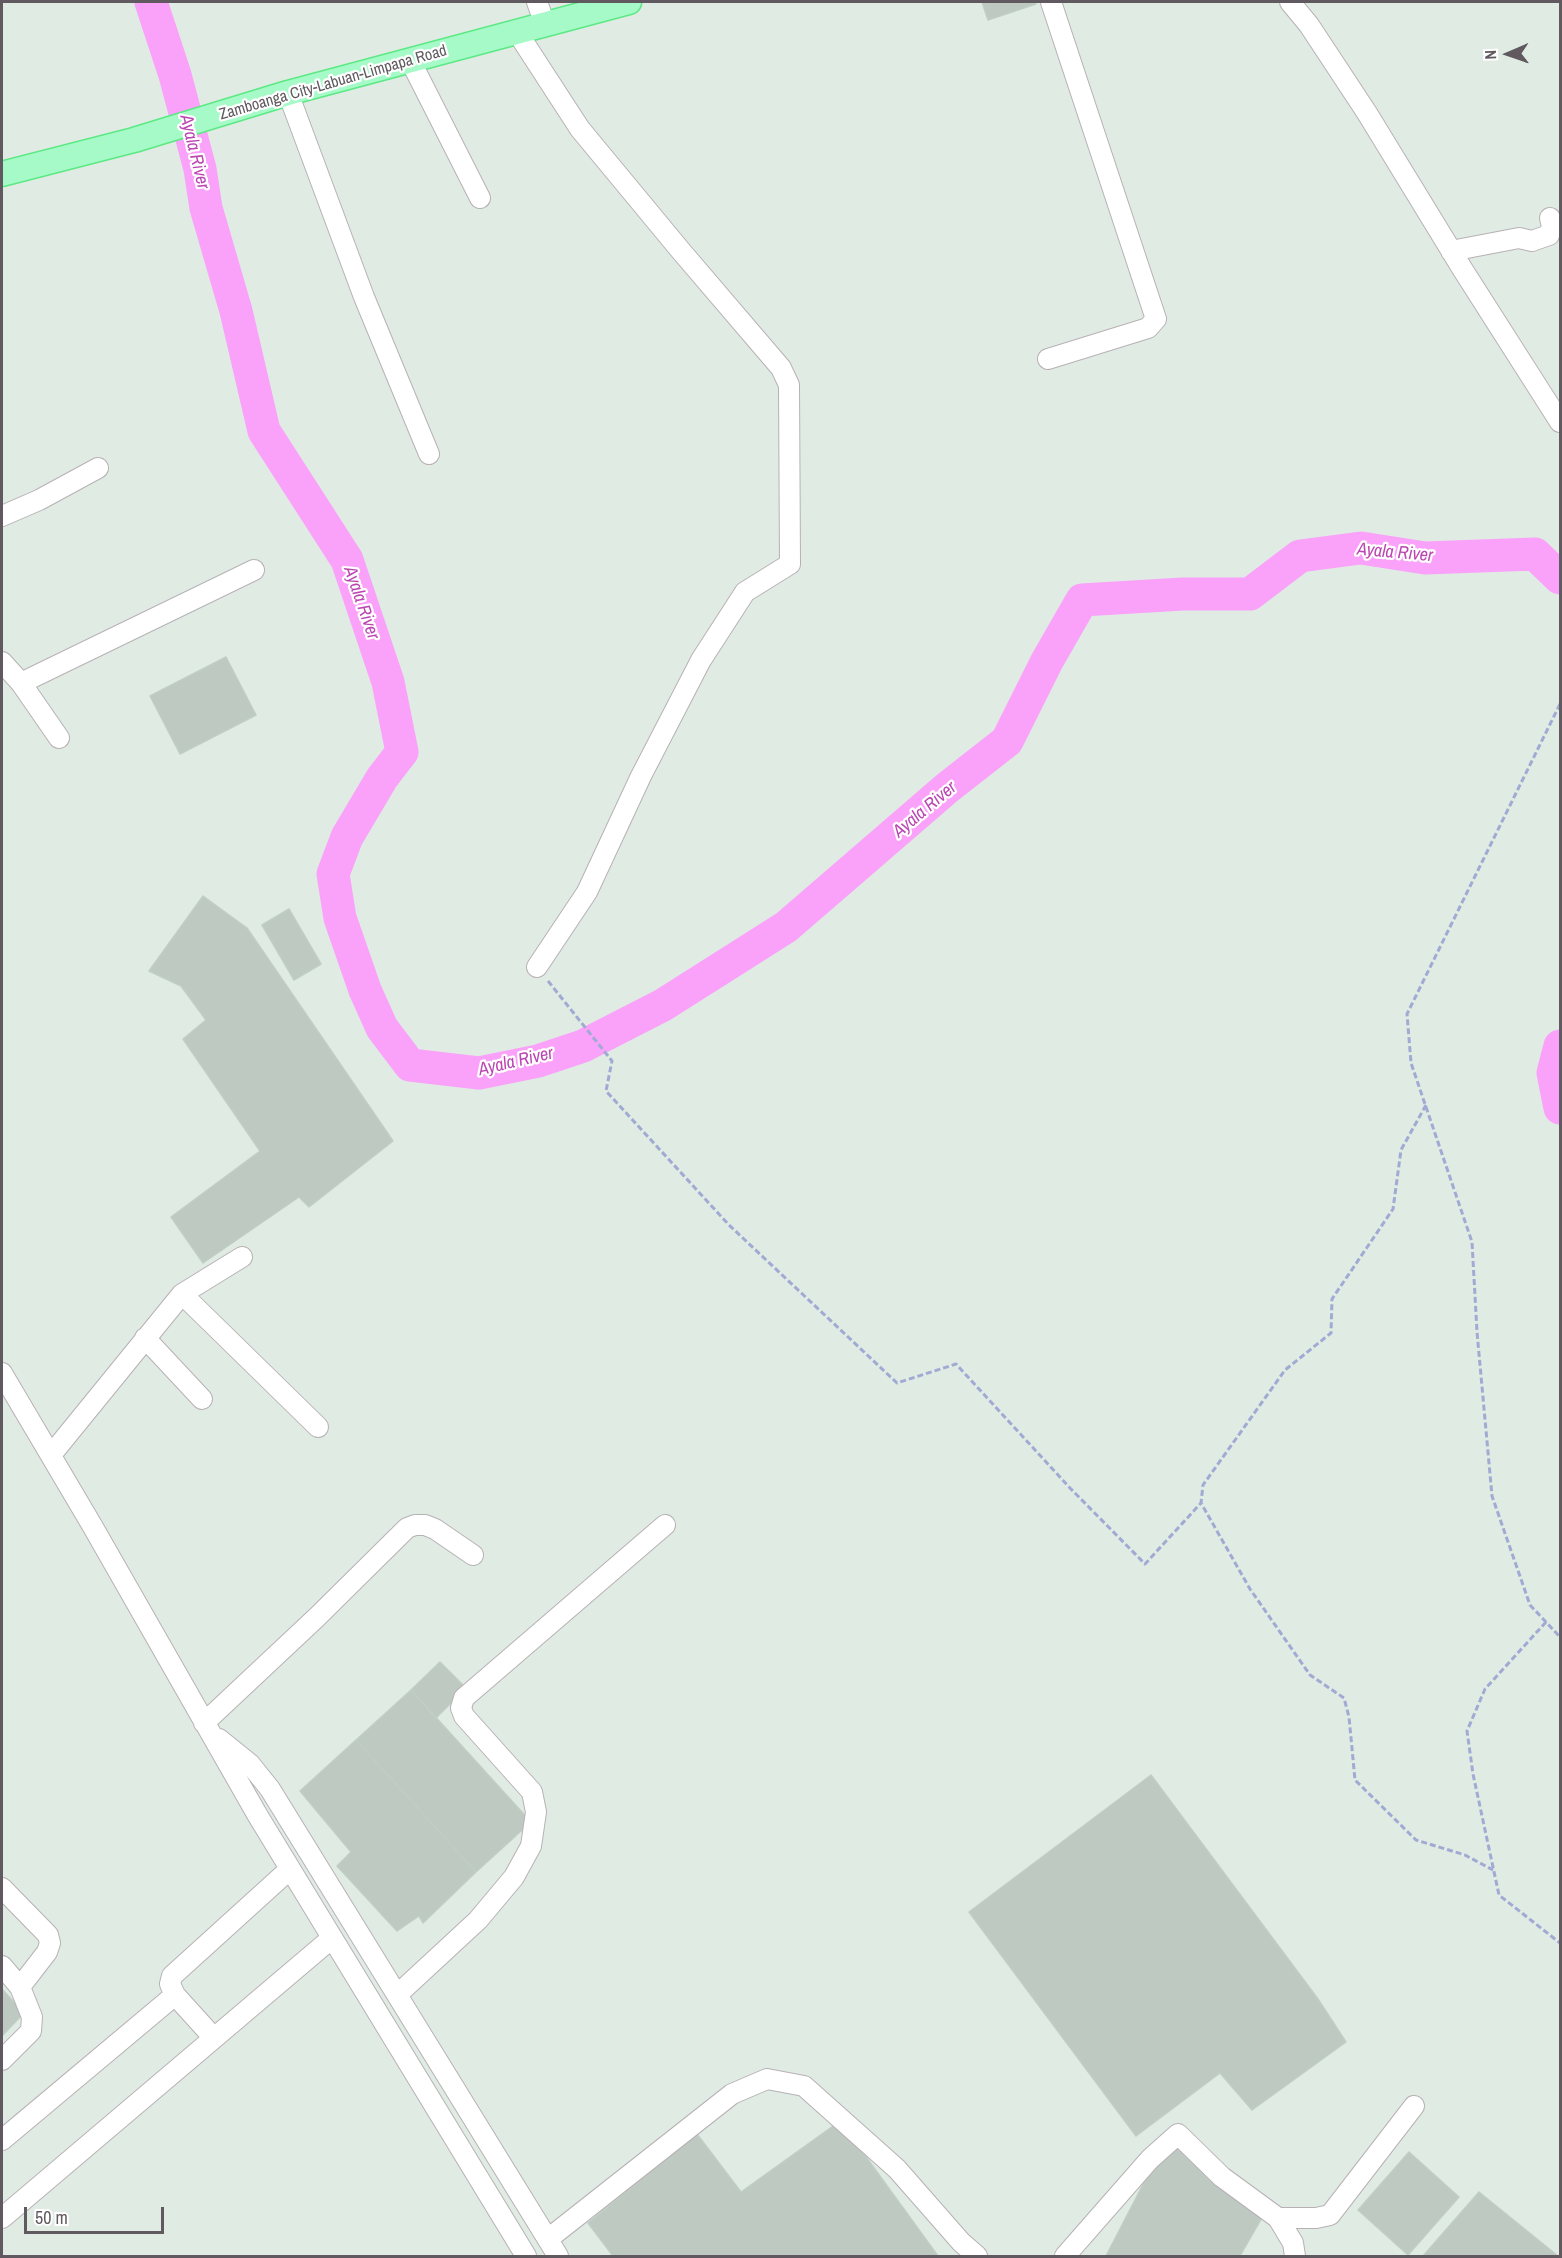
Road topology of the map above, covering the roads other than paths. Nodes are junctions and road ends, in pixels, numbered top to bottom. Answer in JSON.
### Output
{"nodes":[{"id":1,"x":537,"y":2,"type":"edge"},
{"id":2,"x":629,"y":2,"type":"edge"},
{"id":3,"x":1051,"y":2,"type":"edge"},
{"id":4,"x":1290,"y":2,"type":"edge"},
{"id":5,"x":586,"y":7,"type":"edge"},
{"id":6,"x":545,"y":24,"type":"junction"},
{"id":7,"x":517,"y":32,"type":"junction"},
{"id":8,"x":410,"y":60,"type":"junction"},
{"id":9,"x":288,"y":93,"type":"junction"},
{"id":10,"x":2,"y":174,"type":"edge"},
{"id":11,"x":480,"y":198,"type":"dead end"},
{"id":12,"x":1550,"y":218,"type":"dead end"},
{"id":13,"x":1451,"y":251,"type":"junction"},
{"id":14,"x":1048,"y":359,"type":"dead end"},
{"id":15,"x":1560,"y":422,"type":"edge"},
{"id":16,"x":429,"y":453,"type":"dead end"},
{"id":17,"x":98,"y":468,"type":"dead end"},
{"id":18,"x":2,"y":516,"type":"edge"},
{"id":19,"x":254,"y":570,"type":"dead end"},
{"id":20,"x":2,"y":662,"type":"edge"},
{"id":21,"x":21,"y":683,"type":"junction"},
{"id":22,"x":59,"y":738,"type":"dead end"},
{"id":23,"x":537,"y":967,"type":"road end"},
{"id":24,"x":242,"y":1257,"type":"dead end"},
{"id":25,"x":182,"y":1294,"type":"junction"},
{"id":26,"x":145,"y":1338,"type":"junction"},
{"id":27,"x":2,"y":1373,"type":"edge"},
{"id":28,"x":202,"y":1400,"type":"dead end"},
{"id":29,"x":318,"y":1427,"type":"dead end"},
{"id":30,"x":51,"y":1455,"type":"junction"},
{"id":31,"x":665,"y":1525,"type":"dead end"},
{"id":32,"x":474,"y":1555,"type":"dead end"},
{"id":33,"x":207,"y":1727,"type":"junction"},
{"id":34,"x":290,"y":1869,"type":"junction"},
{"id":35,"x":2,"y":1888,"type":"edge"},
{"id":36,"x":332,"y":1938,"type":"junction"},
{"id":37,"x":2,"y":1966,"type":"edge"},
{"id":38,"x":20,"y":1987,"type":"junction"},
{"id":39,"x":175,"y":1995,"type":"junction"},
{"id":40,"x":397,"y":1995,"type":"junction"},
{"id":41,"x":213,"y":2037,"type":"junction"},
{"id":42,"x":2,"y":2060,"type":"edge"},
{"id":43,"x":1414,"y":2106,"type":"dead end"},
{"id":44,"x":2,"y":2140,"type":"edge"},
{"id":45,"x":2,"y":2218,"type":"edge"},
{"id":46,"x":1278,"y":2218,"type":"junction"},
{"id":47,"x":548,"y":2239,"type":"junction"},
{"id":48,"x":526,"y":2256,"type":"edge"},
{"id":49,"x":558,"y":2256,"type":"edge"},
{"id":50,"x":977,"y":2256,"type":"edge"},
{"id":51,"x":1065,"y":2256,"type":"edge"},
{"id":52,"x":1295,"y":2256,"type":"edge"}],
"edges":[{"from":1,"to":6,"type":"street"},
{"from":2,"to":5,"type":"main road","name":"Zamboanga City-Labuan-Limpapa Road"},
{"from":3,"to":14,"type":"street"},
{"from":4,"to":13,"type":"street"},
{"from":5,"to":6,"type":"main road","name":"Zamboanga City-Labuan-Limpapa Road"},
{"from":6,"to":7,"type":"main road","name":"Zamboanga City-Labuan-Limpapa Road"},
{"from":7,"to":8,"type":"main road","name":"Zamboanga City-Labuan-Limpapa Road"},
{"from":7,"to":23,"type":"street"},
{"from":8,"to":9,"type":"main road","name":"Zamboanga City-Labuan-Limpapa Road"},
{"from":8,"to":11,"type":"street"},
{"from":9,"to":10,"type":"main road","name":"Zamboanga City-Labuan-Limpapa Road"},
{"from":9,"to":16,"type":"street"},
{"from":12,"to":13,"type":"street"},
{"from":13,"to":15,"type":"street"},
{"from":17,"to":18,"type":"street"},
{"from":19,"to":21,"type":"street"},
{"from":20,"to":21,"type":"street"},
{"from":21,"to":22,"type":"street"},
{"from":24,"to":25,"type":"street"},
{"from":25,"to":26,"type":"street"},
{"from":25,"to":29,"type":"street"},
{"from":26,"to":28,"type":"street"},
{"from":26,"to":30,"type":"street"},
{"from":27,"to":30,"type":"street"},
{"from":30,"to":33,"type":"street"},
{"from":31,"to":40,"type":"street"},
{"from":32,"to":33,"type":"street"},
{"from":33,"to":34,"type":"street"},
{"from":33,"to":40,"type":"street"},
{"from":34,"to":36,"type":"street"},
{"from":34,"to":39,"type":"street"},
{"from":35,"to":38,"type":"street"},
{"from":36,"to":41,"type":"street"},
{"from":36,"to":48,"type":"street"},
{"from":37,"to":38,"type":"street"},
{"from":38,"to":42,"type":"street"},
{"from":39,"to":41,"type":"street"},
{"from":39,"to":44,"type":"street"},
{"from":40,"to":47,"type":"street"},
{"from":41,"to":45,"type":"street"},
{"from":43,"to":46,"type":"street"},
{"from":46,"to":51,"type":"street"},
{"from":46,"to":52,"type":"street"},
{"from":47,"to":49,"type":"street"},
{"from":47,"to":50,"type":"street"}]}
